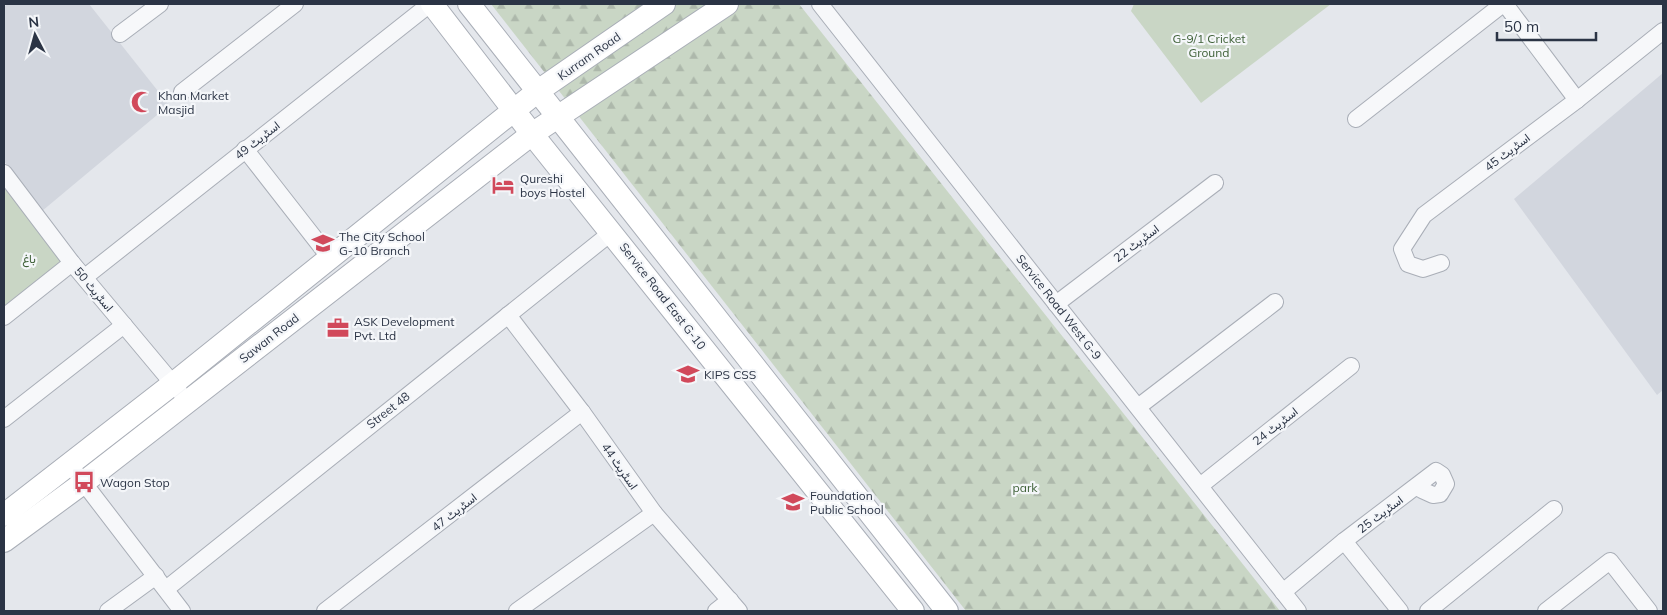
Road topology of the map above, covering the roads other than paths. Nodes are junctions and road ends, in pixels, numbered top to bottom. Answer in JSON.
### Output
{"nodes":[{"id":1,"x":160,"y":4,"type":"edge"},
{"id":2,"x":295,"y":4,"type":"edge"},
{"id":3,"x":431,"y":4,"type":"edge"},
{"id":4,"x":469,"y":4,"type":"edge"},
{"id":5,"x":664,"y":4,"type":"edge"},
{"id":6,"x":727,"y":4,"type":"edge"},
{"id":7,"x":820,"y":4,"type":"edge"},
{"id":8,"x":1504,"y":4,"type":"edge"},
{"id":9,"x":1663,"y":31,"type":"edge"},
{"id":10,"x":120,"y":34,"type":"dead end"},
{"id":11,"x":538,"y":91,"type":"junction"},
{"id":12,"x":182,"y":92,"type":"dead end"},
{"id":13,"x":1577,"y":100,"type":"junction"},
{"id":14,"x":515,"y":110,"type":"junction"},
{"id":15,"x":558,"y":116,"type":"junction"},
{"id":16,"x":1356,"y":119,"type":"dead end"},
{"id":17,"x":532,"y":134,"type":"junction"},
{"id":18,"x":245,"y":149,"type":"junction"},
{"id":19,"x":4,"y":173,"type":"edge"},
{"id":20,"x":1215,"y":183,"type":"dead end"},
{"id":21,"x":612,"y":232,"type":"junction"},
{"id":22,"x":330,"y":258,"type":"junction"},
{"id":23,"x":72,"y":263,"type":"junction"},
{"id":24,"x":1441,"y":263,"type":"dead end"},
{"id":25,"x":85,"y":277,"type":"junction"},
{"id":26,"x":1275,"y":302,"type":"dead end"},
{"id":27,"x":1056,"y":304,"type":"junction"},
{"id":28,"x":508,"y":315,"type":"junction"},
{"id":29,"x":4,"y":317,"type":"edge"},
{"id":30,"x":124,"y":325,"type":"junction"},
{"id":31,"x":1351,"y":366,"type":"dead end"},
{"id":32,"x":174,"y":383,"type":"junction"},
{"id":33,"x":186,"y":402,"type":"junction"},
{"id":34,"x":1138,"y":407,"type":"junction"},
{"id":35,"x":582,"y":412,"type":"junction"},
{"id":36,"x":4,"y":419,"type":"edge"},
{"id":37,"x":69,"y":464,"type":"junction"},
{"id":38,"x":83,"y":483,"type":"junction"},
{"id":39,"x":1200,"y":486,"type":"junction"},
{"id":40,"x":1420,"y":486,"type":"dead end"},
{"id":41,"x":1554,"y":509,"type":"dead end"},
{"id":42,"x":654,"y":513,"type":"junction"},
{"id":43,"x":4,"y":515,"type":"edge"},
{"id":44,"x":4,"y":541,"type":"edge"},
{"id":45,"x":1344,"y":542,"type":"junction"},
{"id":46,"x":161,"y":582,"type":"junction"},
{"id":47,"x":1283,"y":592,"type":"junction"},
{"id":48,"x":735,"y":606,"type":"edge"},
{"id":49,"x":108,"y":611,"type":"edge"},
{"id":50,"x":182,"y":611,"type":"edge"},
{"id":51,"x":325,"y":611,"type":"edge"},
{"id":52,"x":517,"y":611,"type":"edge"},
{"id":53,"x":716,"y":611,"type":"edge"},
{"id":54,"x":913,"y":611,"type":"edge"},
{"id":55,"x":947,"y":611,"type":"edge"},
{"id":56,"x":1298,"y":611,"type":"edge"},
{"id":57,"x":1400,"y":611,"type":"edge"},
{"id":58,"x":1428,"y":611,"type":"edge"},
{"id":59,"x":1546,"y":611,"type":"edge"},
{"id":60,"x":1649,"y":611,"type":"edge"}],
"edges":[{"from":1,"to":10,"type":"street"},
{"from":2,"to":12,"type":"street"},
{"from":3,"to":14,"type":"main road","name":"Service Road East G-10"},
{"from":3,"to":18,"type":"street","name":"اسٹریٹ 49"},
{"from":4,"to":11,"type":"main road"},
{"from":5,"to":11,"type":"main road","name":"Kurram Road"},
{"from":6,"to":15,"type":"main road","name":"Sawan Road"},
{"from":7,"to":27,"type":"street","name":"Service Road West G-9"},
{"from":8,"to":13,"type":"street"},
{"from":8,"to":16,"type":"street"},
{"from":9,"to":13,"type":"street","name":"اسٹریٹ 45"},
{"from":11,"to":14,"type":"main road","name":"Kurram Road"},
{"from":11,"to":15,"type":"main road"},
{"from":13,"to":24,"type":"street","name":"اسٹریٹ 45"},
{"from":14,"to":17,"type":"main road","name":"Service Road East G-10"},
{"from":14,"to":22,"type":"main road","name":"Sawan Road"},
{"from":15,"to":17,"type":"main road","name":"Sawan Road"},
{"from":15,"to":55,"type":"main road"},
{"from":17,"to":21,"type":"main road","name":"Service Road East G-10"},
{"from":17,"to":33,"type":"main road","name":"Sawan Road"},
{"from":18,"to":22,"type":"street"},
{"from":18,"to":25,"type":"street","name":"اسٹریٹ 49"},
{"from":19,"to":23,"type":"street","name":"اسٹریٹ 50"},
{"from":20,"to":27,"type":"street","name":"اسٹریٹ 22"},
{"from":21,"to":28,"type":"street","name":"Street 48"},
{"from":21,"to":54,"type":"main road","name":"Service Road East G-10"},
{"from":22,"to":32,"type":"main road","name":"Sawan Road"},
{"from":23,"to":25,"type":"street","name":"اسٹریٹ 50"},
{"from":23,"to":29,"type":"street"},
{"from":25,"to":30,"type":"street","name":"اسٹریٹ 50"},
{"from":26,"to":34,"type":"street"},
{"from":27,"to":34,"type":"street","name":"Service Road West G-9"},
{"from":28,"to":35,"type":"street","name":"اسٹریٹ 44"},
{"from":28,"to":46,"type":"street","name":"Street 48"},
{"from":30,"to":32,"type":"street","name":"اسٹریٹ 50"},
{"from":30,"to":36,"type":"street"},
{"from":31,"to":39,"type":"street","name":"اسٹریٹ 24"},
{"from":32,"to":33,"type":"street","name":"اسٹریٹ 50"},
{"from":32,"to":37,"type":"main road","name":"Sawan Road"},
{"from":33,"to":38,"type":"main road","name":"Sawan Road"},
{"from":34,"to":39,"type":"street","name":"Service Road West G-9"},
{"from":35,"to":42,"type":"street","name":"اسٹریٹ 44"},
{"from":35,"to":51,"type":"street","name":"اسٹریٹ 47"},
{"from":37,"to":38,"type":"street"},
{"from":37,"to":43,"type":"main road","name":"Sawan Road"},
{"from":38,"to":44,"type":"main road","name":"Sawan Road"},
{"from":38,"to":46,"type":"street"},
{"from":39,"to":47,"type":"street","name":"Service Road West G-9"},
{"from":40,"to":45,"type":"street","name":"اسٹریٹ 25"},
{"from":41,"to":58,"type":"street"},
{"from":42,"to":48,"type":"street","name":"اسٹریٹ 44"},
{"from":42,"to":52,"type":"street"},
{"from":45,"to":47,"type":"street","name":"اسٹریٹ 25"},
{"from":45,"to":57,"type":"street"},
{"from":46,"to":49,"type":"street","name":"Street 48"},
{"from":46,"to":50,"type":"street"},
{"from":47,"to":56,"type":"street","name":"Service Road West G-9"},
{"from":48,"to":53,"type":"street"},
{"from":59,"to":60,"type":"street"}]}
